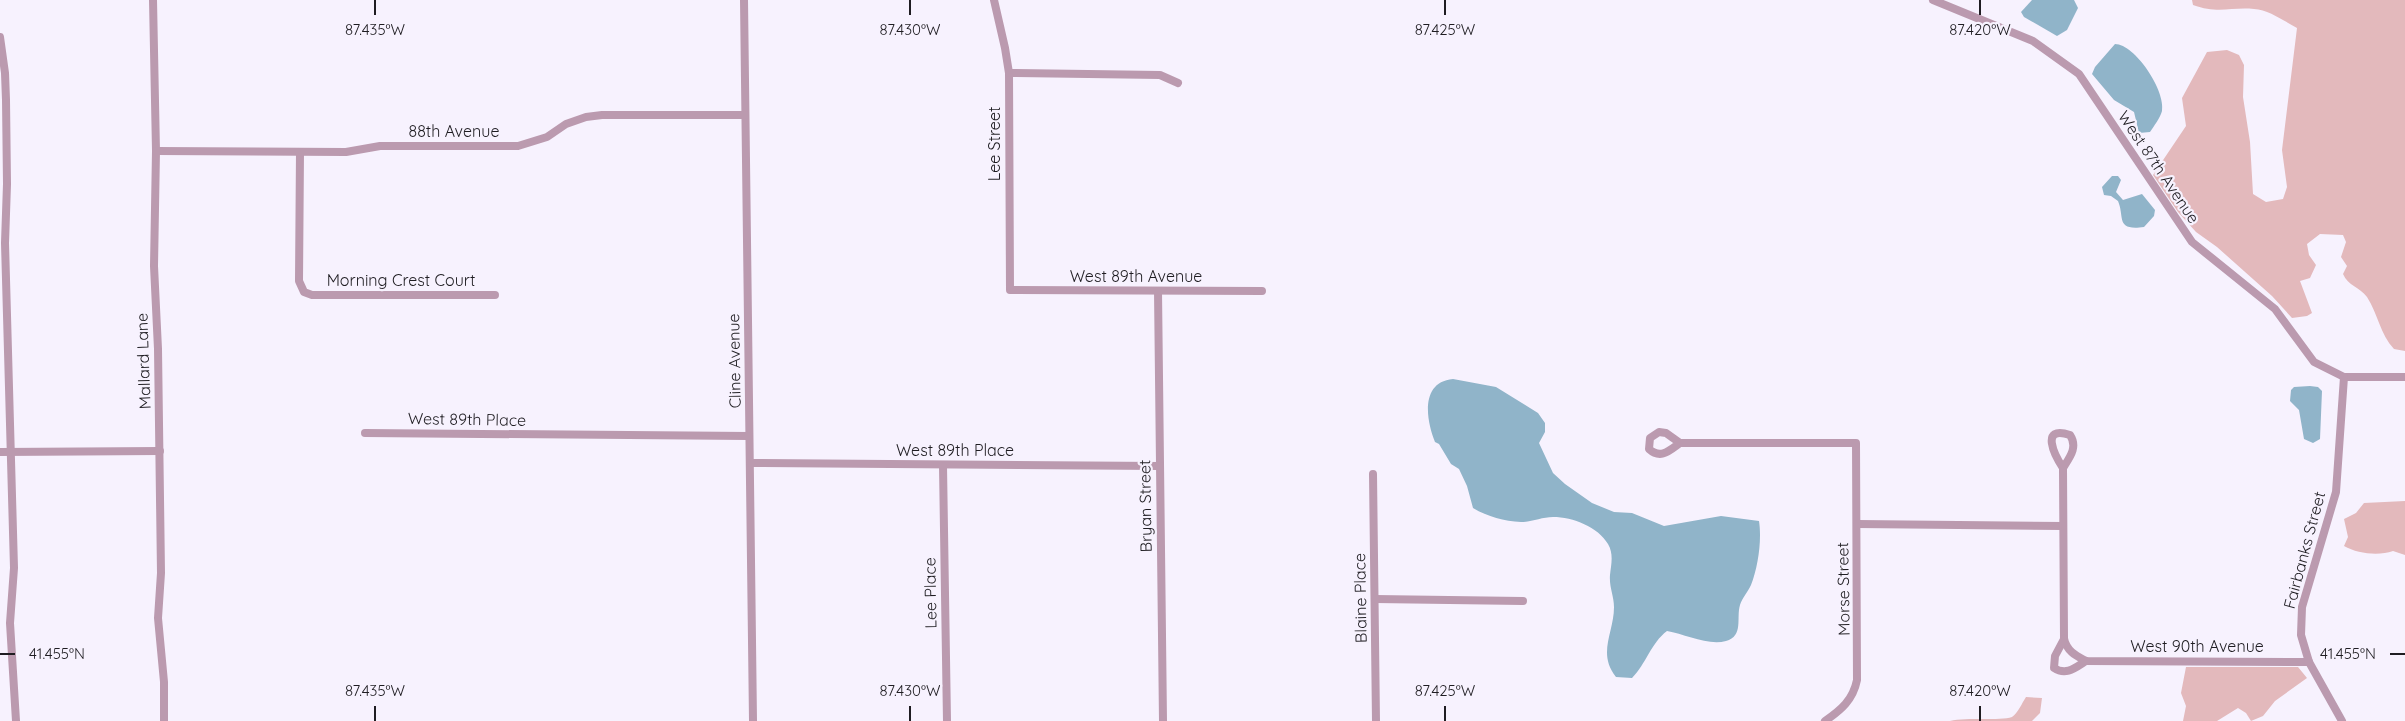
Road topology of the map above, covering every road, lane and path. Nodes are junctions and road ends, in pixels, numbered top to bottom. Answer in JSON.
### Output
{"nodes":[{"id":1,"x":153,"y":0,"type":"edge"},
{"id":2,"x":744,"y":0,"type":"edge"},
{"id":3,"x":993,"y":0,"type":"edge"},
{"id":4,"x":1933,"y":0,"type":"edge"},
{"id":5,"x":0,"y":37,"type":"edge"},
{"id":6,"x":1009,"y":73,"type":"junction"},
{"id":7,"x":1178,"y":83,"type":"dead end"},
{"id":8,"x":3,"y":97,"type":"edge"},
{"id":9,"x":746,"y":116,"type":"junction"},
{"id":10,"x":156,"y":152,"type":"junction"},
{"id":11,"x":300,"y":152,"type":"junction"},
{"id":12,"x":1010,"y":290,"type":"joint"},
{"id":13,"x":1158,"y":291,"type":"junction"},
{"id":14,"x":1262,"y":291,"type":"dead end"},
{"id":15,"x":495,"y":295,"type":"dead end"},
{"id":16,"x":2344,"y":377,"type":"junction"},
{"id":17,"x":2405,"y":377,"type":"edge"},
{"id":18,"x":365,"y":433,"type":"dead end"},
{"id":19,"x":749,"y":436,"type":"junction"},
{"id":20,"x":1680,"y":443,"type":"dead end"},
{"id":21,"x":160,"y":450,"type":"junction"},
{"id":22,"x":0,"y":452,"type":"edge"},
{"id":23,"x":11,"y":452,"type":"junction"},
{"id":24,"x":750,"y":464,"type":"junction"},
{"id":25,"x":943,"y":466,"type":"junction"},
{"id":26,"x":1160,"y":466,"type":"junction"},
{"id":27,"x":2063,"y":468,"type":"dead end"},
{"id":28,"x":1373,"y":474,"type":"dead end"},
{"id":29,"x":1857,"y":524,"type":"junction"},
{"id":30,"x":2063,"y":526,"type":"junction"},
{"id":31,"x":1375,"y":599,"type":"junction"},
{"id":32,"x":1523,"y":601,"type":"dead end"},
{"id":33,"x":2064,"y":639,"type":"junction"},
{"id":34,"x":2086,"y":661,"type":"junction"},
{"id":35,"x":2309,"y":662,"type":"junction"},
{"id":36,"x":16,"y":721,"type":"edge"},
{"id":37,"x":164,"y":721,"type":"edge"},
{"id":38,"x":753,"y":721,"type":"edge"},
{"id":39,"x":947,"y":721,"type":"edge"},
{"id":40,"x":1163,"y":721,"type":"edge"},
{"id":41,"x":1376,"y":721,"type":"edge"},
{"id":42,"x":1825,"y":721,"type":"edge"},
{"id":43,"x":2342,"y":721,"type":"edge"}],
"edges":[{"from":1,"to":10,"type":"street","name":"Mallard Lane"},
{"from":2,"to":9,"type":"street","name":"Cline Avenue"},
{"from":3,"to":6,"type":"street","name":"Lee Street"},
{"from":4,"to":16,"type":"street","name":"West 87th Avenue"},
{"from":5,"to":8,"type":"street"},
{"from":6,"to":7,"type":"street"},
{"from":6,"to":12,"type":"street","name":"Lee Street"},
{"from":8,"to":23,"type":"street"},
{"from":9,"to":11,"type":"street","name":"88th Avenue"},
{"from":9,"to":19,"type":"street","name":"Cline Avenue"},
{"from":10,"to":11,"type":"street","name":"88th Avenue"},
{"from":10,"to":21,"type":"street","name":"Mallard Lane"},
{"from":11,"to":15,"type":"street","name":"Morning Crest Court"},
{"from":12,"to":13,"type":"street","name":"West 89th Avenue"},
{"from":13,"to":14,"type":"street","name":"West 89th Avenue"},
{"from":13,"to":26,"type":"street","name":"Bryan Street"},
{"from":16,"to":17,"type":"street"},
{"from":16,"to":35,"type":"street","name":"Fairbanks Street"},
{"from":18,"to":19,"type":"street","name":"West 89th Place"},
{"from":19,"to":24,"type":"street","name":"Cline Avenue"},
{"from":20,"to":29,"type":"street","name":"Morse Street"},
{"from":21,"to":23,"type":"street"},
{"from":21,"to":37,"type":"street","name":"Mallard Lane"},
{"from":22,"to":23,"type":"street"},
{"from":23,"to":36,"type":"street"},
{"from":24,"to":25,"type":"street","name":"West 89th Place"},
{"from":24,"to":38,"type":"street","name":"Cline Avenue"},
{"from":25,"to":26,"type":"street","name":"West 89th Place"},
{"from":25,"to":39,"type":"street","name":"Lee Place"},
{"from":26,"to":40,"type":"street","name":"Bryan Street"},
{"from":27,"to":30,"type":"street"},
{"from":28,"to":31,"type":"street","name":"Blaine Place"},
{"from":29,"to":30,"type":"street"},
{"from":29,"to":42,"type":"street","name":"Morse Street"},
{"from":30,"to":33,"type":"street"},
{"from":31,"to":32,"type":"street"},
{"from":31,"to":41,"type":"street","name":"Blaine Place"},
{"from":33,"to":34,"type":"street","name":"West 90th Avenue"},
{"from":33,"to":34,"type":"street","name":"West 90th Avenue"},
{"from":34,"to":35,"type":"street","name":"West 90th Avenue"},
{"from":35,"to":43,"type":"street","name":"Fairbanks Street"}]}
